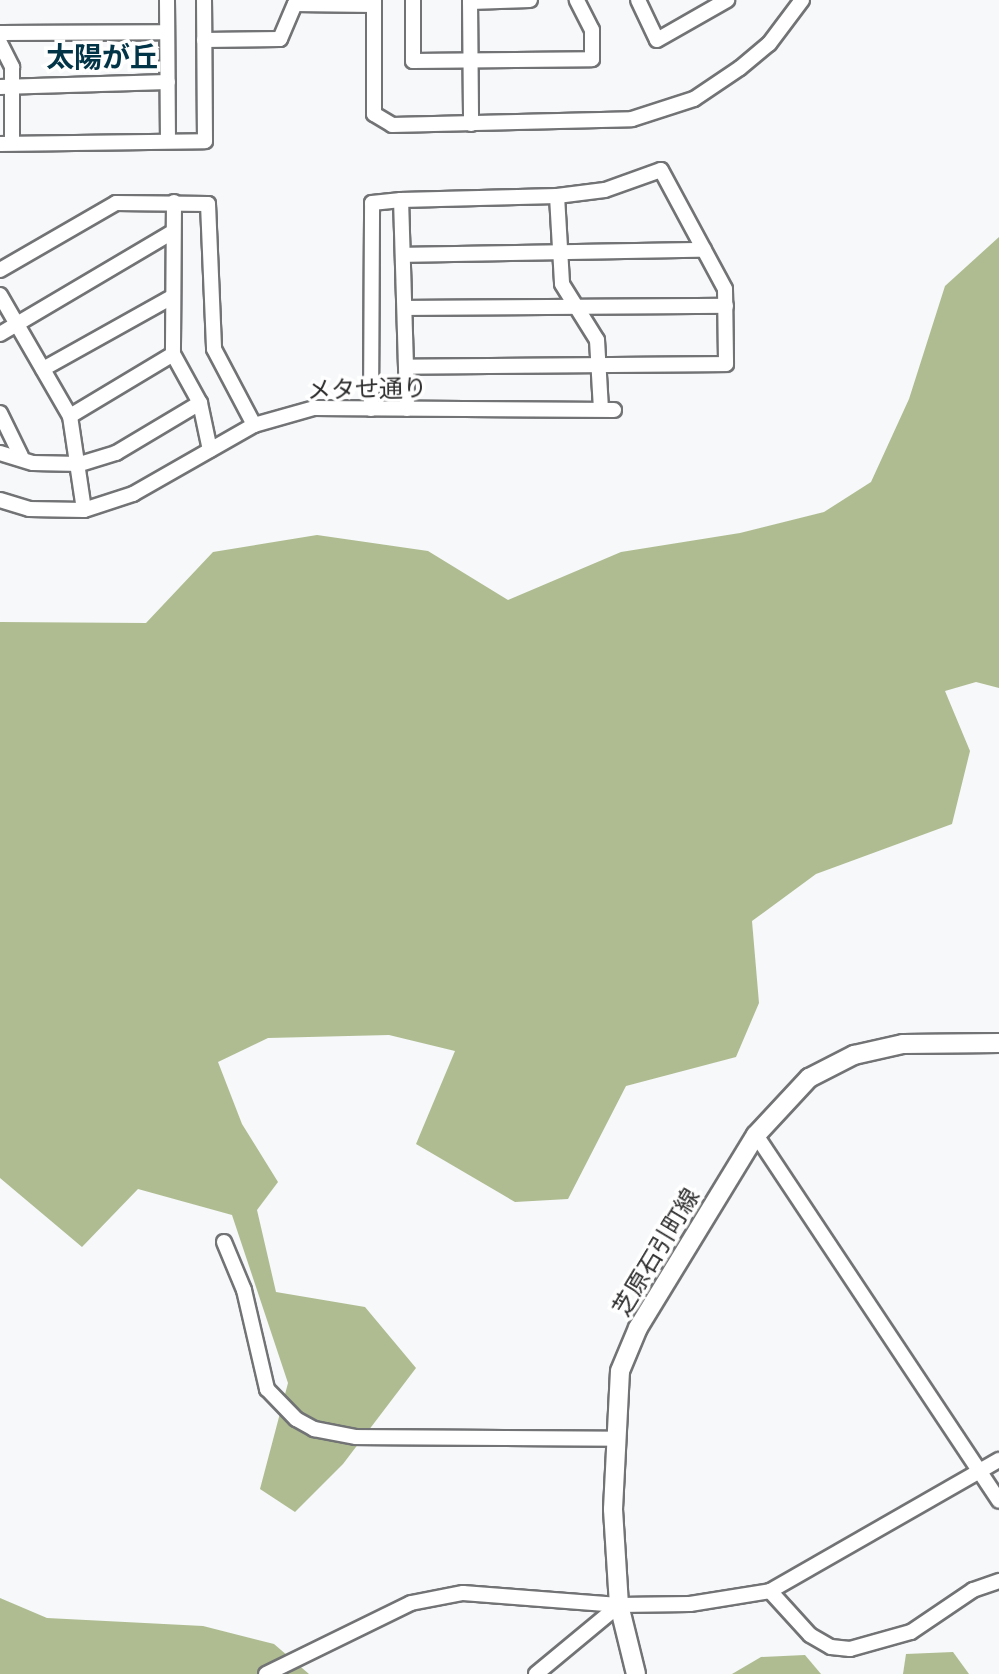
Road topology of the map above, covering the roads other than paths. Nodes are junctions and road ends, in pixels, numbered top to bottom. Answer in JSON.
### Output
{"nodes":[{"id":1,"x":167,"y":0,"type":"edge"},
{"id":2,"x":204,"y":0,"type":"edge"},
{"id":3,"x":413,"y":0,"type":"edge"},
{"id":4,"x":530,"y":0,"type":"edge"},
{"id":5,"x":577,"y":0,"type":"edge"},
{"id":6,"x":638,"y":0,"type":"edge"},
{"id":7,"x":727,"y":0,"type":"edge"},
{"id":8,"x":802,"y":0,"type":"edge"},
{"id":9,"x":470,"y":1,"type":"edge"},
{"id":10,"x":374,"y":2,"type":"edge"},
{"id":11,"x":167,"y":32,"type":"junction"},
{"id":12,"x":0,"y":33,"type":"edge"},
{"id":13,"x":204,"y":40,"type":"junction"},
{"id":14,"x":0,"y":43,"type":"edge"},
{"id":15,"x":471,"y":61,"type":"junction"},
{"id":16,"x":168,"y":82,"type":"junction"},
{"id":17,"x":6,"y":87,"type":"edge"},
{"id":18,"x":471,"y":124,"type":"junction"},
{"id":19,"x":168,"y":141,"type":"junction"},
{"id":20,"x":6,"y":143,"type":"edge"},
{"id":21,"x":557,"y":196,"type":"junction"},
{"id":22,"x":401,"y":200,"type":"junction"},
{"id":23,"x":174,"y":202,"type":"junction"},
{"id":24,"x":171,"y":233,"type":"junction"},
{"id":25,"x":704,"y":250,"type":"junction"},
{"id":26,"x":560,"y":252,"type":"junction"},
{"id":27,"x":403,"y":255,"type":"junction"},
{"id":28,"x":0,"y":270,"type":"edge"},
{"id":29,"x":0,"y":295,"type":"edge"},
{"id":30,"x":172,"y":297,"type":"junction"},
{"id":31,"x":726,"y":306,"type":"junction"},
{"id":32,"x":577,"y":307,"type":"junction"},
{"id":33,"x":405,"y":308,"type":"junction"},
{"id":34,"x":16,"y":325,"type":"junction"},
{"id":35,"x":0,"y":334,"type":"edge"},
{"id":36,"x":173,"y":354,"type":"junction"},
{"id":37,"x":601,"y":362,"type":"junction"},
{"id":38,"x":406,"y":367,"type":"junction"},
{"id":39,"x":43,"y":369,"type":"junction"},
{"id":40,"x":200,"y":403,"type":"junction"},
{"id":41,"x":371,"y":409,"type":"junction"},
{"id":42,"x":407,"y":409,"type":"junction"},
{"id":43,"x":0,"y":413,"type":"edge"},
{"id":44,"x":70,"y":416,"type":"junction"},
{"id":45,"x":254,"y":425,"type":"junction"},
{"id":46,"x":210,"y":450,"type":"junction"},
{"id":47,"x":0,"y":453,"type":"edge"},
{"id":48,"x":21,"y":456,"type":"junction"},
{"id":49,"x":80,"y":464,"type":"junction"},
{"id":50,"x":0,"y":500,"type":"edge"},
{"id":51,"x":84,"y":510,"type":"junction"},
{"id":52,"x":999,"y":1043,"type":"edge"},
{"id":53,"x":756,"y":1135,"type":"junction"},
{"id":54,"x":224,"y":1242,"type":"dead end"},
{"id":55,"x":614,"y":1439,"type":"junction"},
{"id":56,"x":999,"y":1460,"type":"edge"},
{"id":57,"x":978,"y":1469,"type":"junction"},
{"id":58,"x":999,"y":1501,"type":"edge"},
{"id":59,"x":999,"y":1581,"type":"edge"},
{"id":60,"x":770,"y":1591,"type":"junction"},
{"id":61,"x":619,"y":1605,"type":"junction"},
{"id":62,"x":266,"y":1674,"type":"edge"},
{"id":63,"x":536,"y":1674,"type":"edge"},
{"id":64,"x":636,"y":1674,"type":"edge"}],
"edges":[{"from":1,"to":11,"type":"street"},
{"from":2,"to":13,"type":"street"},
{"from":3,"to":15,"type":"street"},
{"from":4,"to":9,"type":"street"},
{"from":5,"to":15,"type":"street"},
{"from":6,"to":7,"type":"street"},
{"from":8,"to":18,"type":"street"},
{"from":9,"to":15,"type":"street"},
{"from":10,"to":13,"type":"street"},
{"from":10,"to":18,"type":"street"},
{"from":11,"to":12,"type":"street"},
{"from":11,"to":16,"type":"street"},
{"from":13,"to":19,"type":"street"},
{"from":14,"to":17,"type":"street"},
{"from":15,"to":18,"type":"street"},
{"from":16,"to":17,"type":"street"},
{"from":16,"to":19,"type":"street"},
{"from":17,"to":20,"type":"street"},
{"from":19,"to":20,"type":"street"},
{"from":21,"to":22,"type":"street"},
{"from":21,"to":25,"type":"street"},
{"from":21,"to":26,"type":"street"},
{"from":22,"to":27,"type":"street"},
{"from":22,"to":41,"type":"street"},
{"from":23,"to":24,"type":"street"},
{"from":23,"to":28,"type":"street"},
{"from":23,"to":45,"type":"street"},
{"from":24,"to":30,"type":"street"},
{"from":24,"to":34,"type":"street"},
{"from":25,"to":26,"type":"street"},
{"from":25,"to":31,"type":"street"},
{"from":26,"to":27,"type":"street"},
{"from":26,"to":32,"type":"street"},
{"from":27,"to":33,"type":"street"},
{"from":29,"to":34,"type":"street"},
{"from":30,"to":36,"type":"street"},
{"from":30,"to":39,"type":"street"},
{"from":31,"to":32,"type":"street"},
{"from":31,"to":37,"type":"street"},
{"from":32,"to":33,"type":"street"},
{"from":32,"to":37,"type":"street"},
{"from":33,"to":38,"type":"street"},
{"from":34,"to":35,"type":"street"},
{"from":34,"to":39,"type":"street"},
{"from":36,"to":40,"type":"street"},
{"from":36,"to":44,"type":"street"},
{"from":37,"to":38,"type":"street"},
{"from":37,"to":42,"type":"street","name":"メタせ通り"},
{"from":38,"to":42,"type":"street"},
{"from":39,"to":44,"type":"street"},
{"from":40,"to":46,"type":"street"},
{"from":40,"to":49,"type":"street"},
{"from":41,"to":42,"type":"street","name":"メタせ通り"},
{"from":41,"to":45,"type":"street","name":"メタせ通り"},
{"from":43,"to":48,"type":"street"},
{"from":44,"to":49,"type":"street"},
{"from":45,"to":46,"type":"street","name":"メタせ通り"},
{"from":46,"to":51,"type":"street","name":"メタせ通り"},
{"from":47,"to":48,"type":"street"},
{"from":48,"to":49,"type":"street"},
{"from":49,"to":51,"type":"street"},
{"from":50,"to":51,"type":"street","name":"メタせ通り"},
{"from":52,"to":53,"type":"main road","name":"芝原石引町線"},
{"from":53,"to":55,"type":"main road","name":"芝原石引町線"},
{"from":53,"to":57,"type":"street"},
{"from":54,"to":55,"type":"street"},
{"from":55,"to":61,"type":"main road","name":"芝原石引町線"},
{"from":56,"to":57,"type":"street"},
{"from":57,"to":58,"type":"street"},
{"from":57,"to":60,"type":"street"},
{"from":59,"to":60,"type":"street"},
{"from":60,"to":61,"type":"street"},
{"from":61,"to":62,"type":"street"},
{"from":61,"to":63,"type":"street"},
{"from":61,"to":64,"type":"main road","name":"芝原石引町線"}]}
